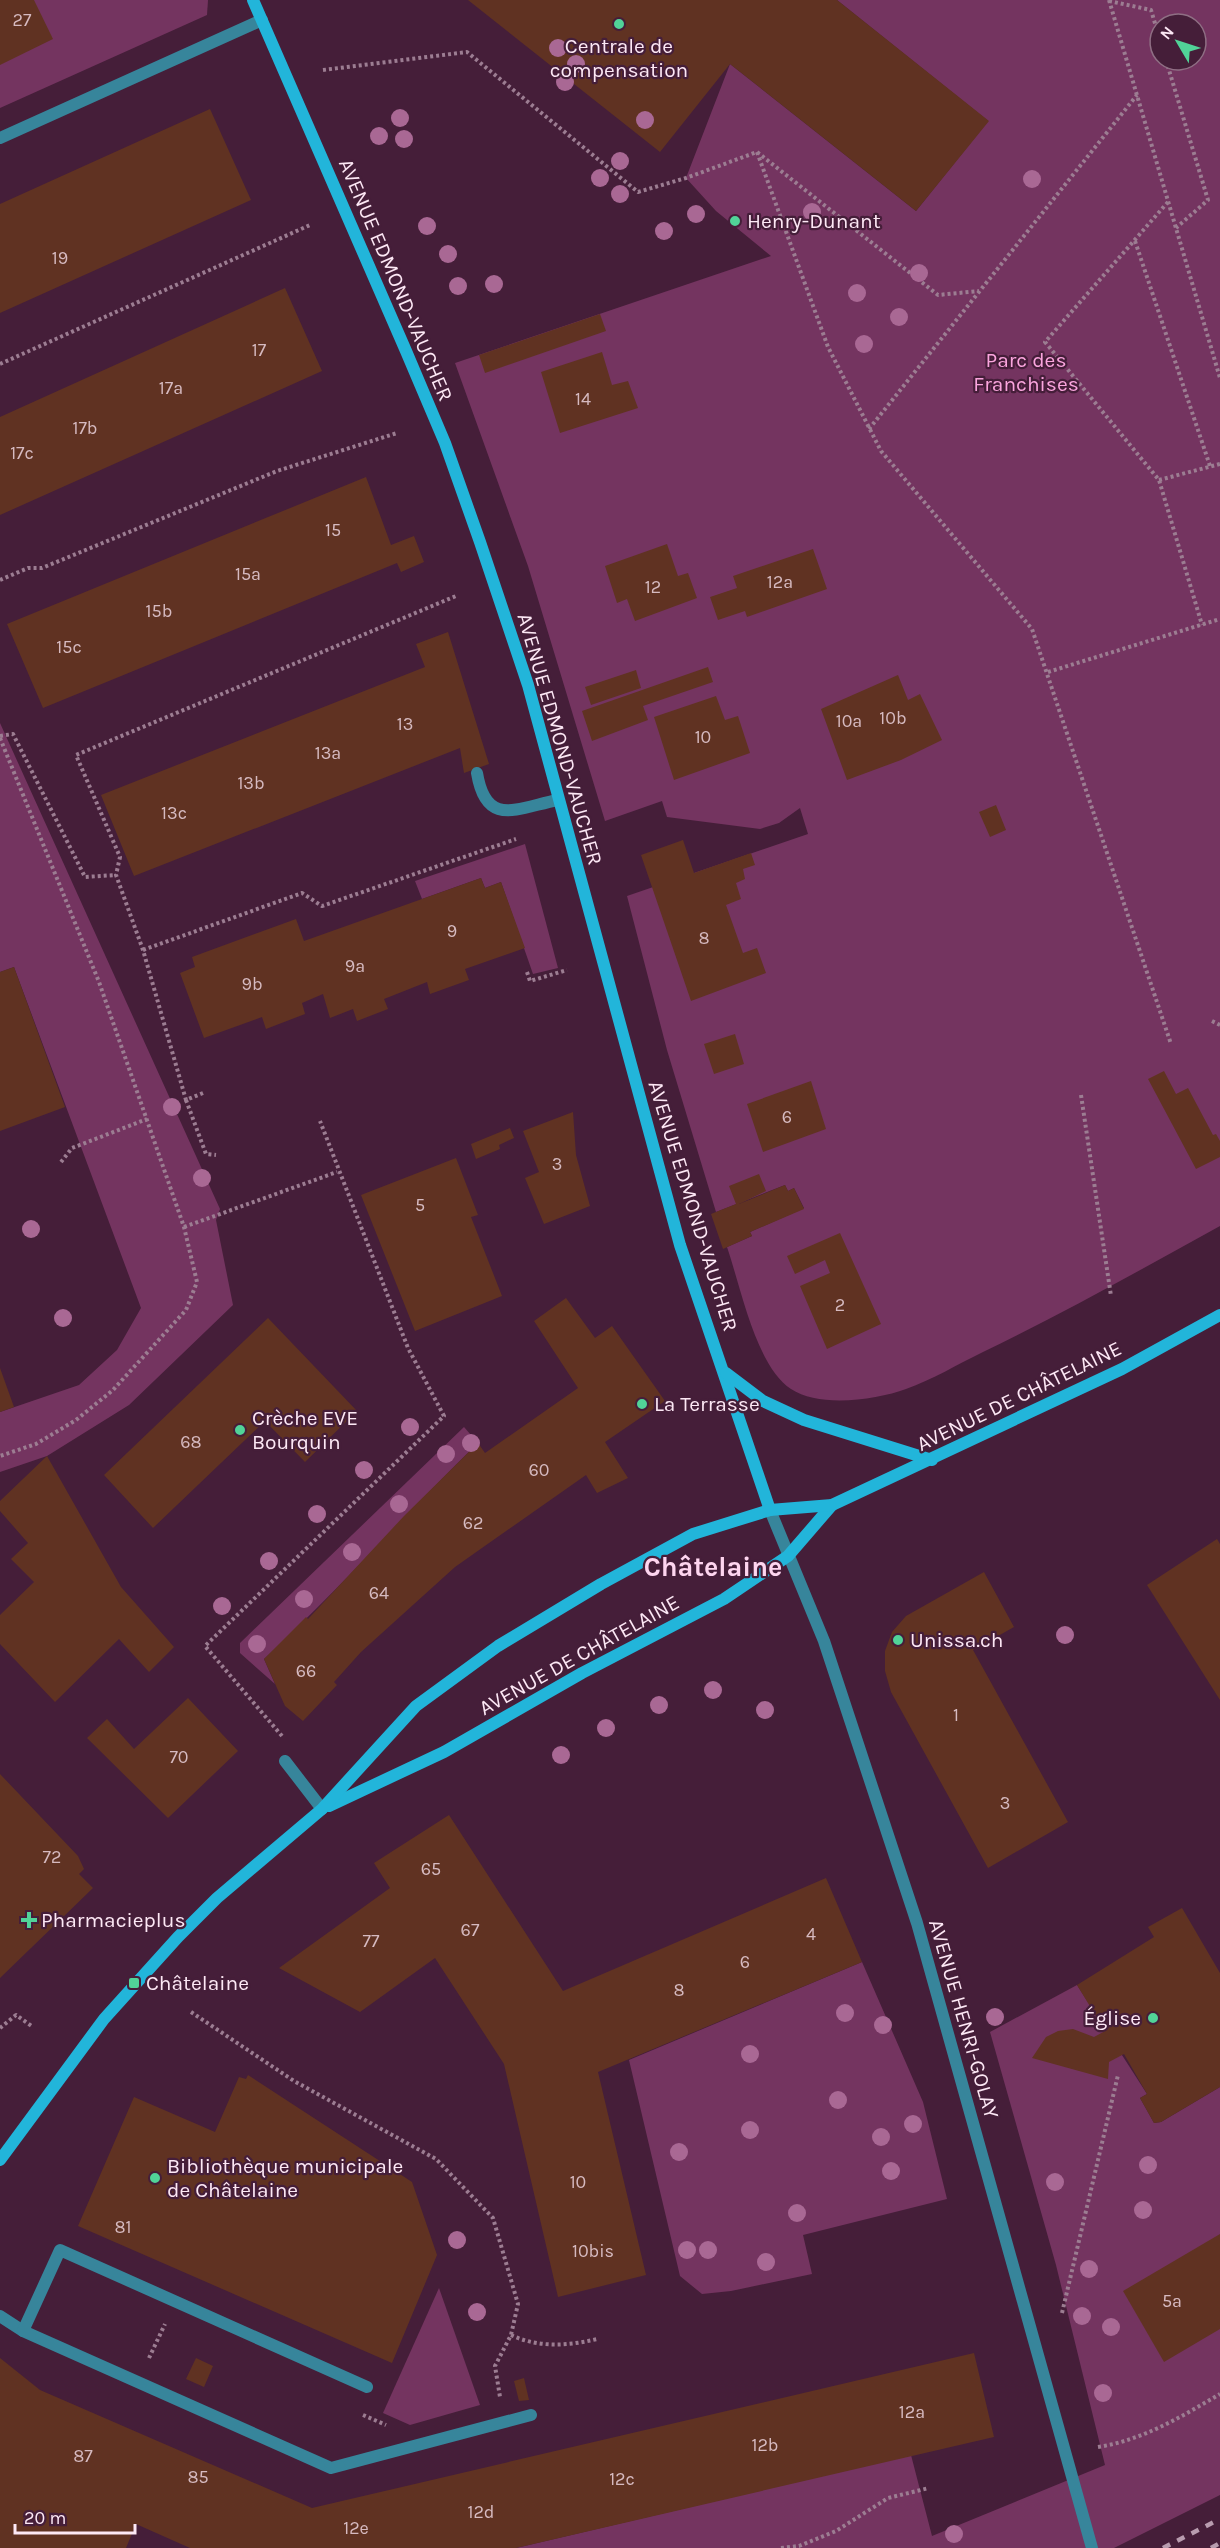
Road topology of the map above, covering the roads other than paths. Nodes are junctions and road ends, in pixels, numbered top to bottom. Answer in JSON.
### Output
{"nodes":[{"id":1,"x":253,"y":0,"type":"edge"},
{"id":2,"x":262,"y":20,"type":"junction"},
{"id":3,"x":0,"y":138,"type":"edge"},
{"id":4,"x":477,"y":773,"type":"dead end"},
{"id":5,"x":558,"y":800,"type":"junction"},
{"id":6,"x":1220,"y":1315,"type":"edge"},
{"id":7,"x":726,"y":1373,"type":"junction"},
{"id":8,"x":932,"y":1460,"type":"junction"},
{"id":9,"x":832,"y":1505,"type":"junction"},
{"id":10,"x":770,"y":1510,"type":"junction"},
{"id":11,"x":788,"y":1556,"type":"junction"},
{"id":12,"x":285,"y":1761,"type":"road end"},
{"id":13,"x":322,"y":1809,"type":"junction"},
{"id":14,"x":0,"y":2160,"type":"edge"},
{"id":15,"x":0,"y":2316,"type":"edge"},
{"id":16,"x":23,"y":2331,"type":"junction"},
{"id":17,"x":368,"y":2387,"type":"dead end"},
{"id":18,"x":531,"y":2415,"type":"dead end"},
{"id":19,"x":1092,"y":2548,"type":"edge"}],
"edges":[{"from":1,"to":2,"type":"main road","name":"AVENUE EDMOND-VAUCHER"},
{"from":2,"to":3,"type":"street"},
{"from":2,"to":5,"type":"main road","name":"AVENUE EDMOND-VAUCHER"},
{"from":4,"to":5,"type":"street"},
{"from":5,"to":7,"type":"main road","name":"AVENUE EDMOND-VAUCHER"},
{"from":6,"to":8,"type":"main road","name":"AVENUE DE CHÂTELAINE"},
{"from":7,"to":8,"type":"main road"},
{"from":7,"to":10,"type":"main road","name":"AVENUE EDMOND-VAUCHER"},
{"from":8,"to":9,"type":"main road","name":"AVENUE DE CHÂTELAINE"},
{"from":9,"to":10,"type":"main road","name":"AVENUE DE CHÂTELAINE"},
{"from":9,"to":11,"type":"main road","name":"AVENUE DE CHÂTELAINE"},
{"from":10,"to":11,"type":"street","name":"AVENUE HENRI-GOLAY"},
{"from":10,"to":13,"type":"main road","name":"AVENUE DE CHÂTELAINE"},
{"from":11,"to":13,"type":"main road","name":"AVENUE DE CHÂTELAINE"},
{"from":11,"to":19,"type":"street","name":"AVENUE HENRI-GOLAY"},
{"from":12,"to":13,"type":"street"},
{"from":13,"to":14,"type":"main road","name":"AVENUE DE CHÂTELAINE"},
{"from":15,"to":16,"type":"street"},
{"from":16,"to":17,"type":"street"},
{"from":16,"to":18,"type":"street"}]}
